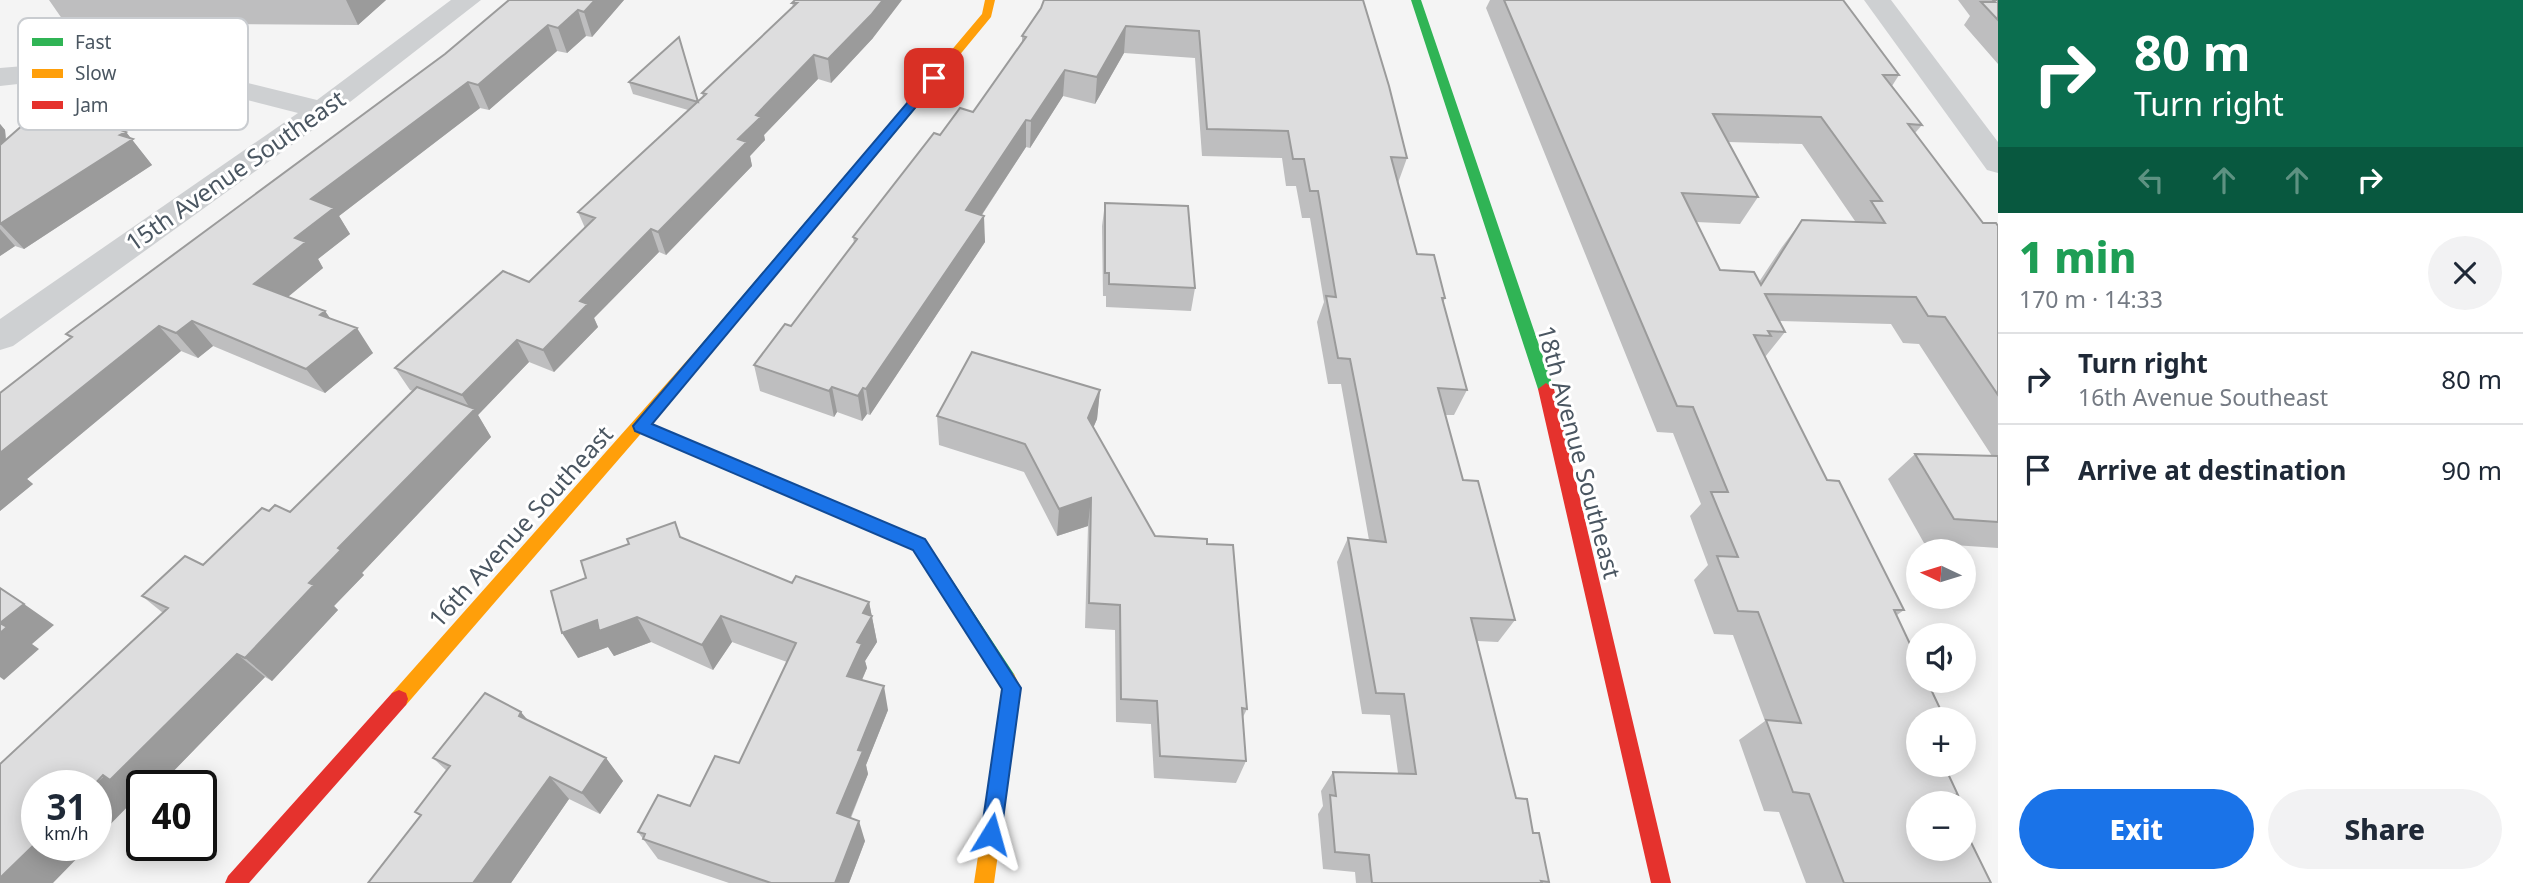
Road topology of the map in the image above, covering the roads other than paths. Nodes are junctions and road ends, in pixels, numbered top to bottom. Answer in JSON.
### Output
{"nodes":[{"id":1,"x":468,"y":0,"type":"edge"},
{"id":2,"x":990,"y":0,"type":"edge"},
{"id":3,"x":1416,"y":0,"type":"edge"},
{"id":4,"x":1877,"y":0,"type":"edge"},
{"id":5,"x":18,"y":75,"type":"edge"},
{"id":6,"x":0,"y":77,"type":"edge"},
{"id":7,"x":248,"y":92,"type":"edge"},
{"id":8,"x":322,"y":110,"type":"junction"},
{"id":9,"x":1998,"y":163,"type":"edge"},
{"id":10,"x":0,"y":337,"type":"edge"},
{"id":11,"x":641,"y":426,"type":"junction"},
{"id":12,"x":235,"y":883,"type":"edge"},
{"id":13,"x":984,"y":883,"type":"edge"},
{"id":14,"x":1661,"y":883,"type":"edge"}],
"edges":[{"from":1,"to":8,"type":"street","name":"15th Avenue Southeast"},
{"from":2,"to":11,"type":"street","name":"16th Avenue Southeast"},
{"from":3,"to":14,"type":"street","name":"18th Avenue Southeast"},
{"from":4,"to":9,"type":"street"},
{"from":5,"to":6,"type":"street"},
{"from":7,"to":8,"type":"street"},
{"from":8,"to":10,"type":"street","name":"15th Avenue Southeast"},
{"from":11,"to":12,"type":"street","name":"16th Avenue Southeast"},
{"from":11,"to":13,"type":"street"}]}
